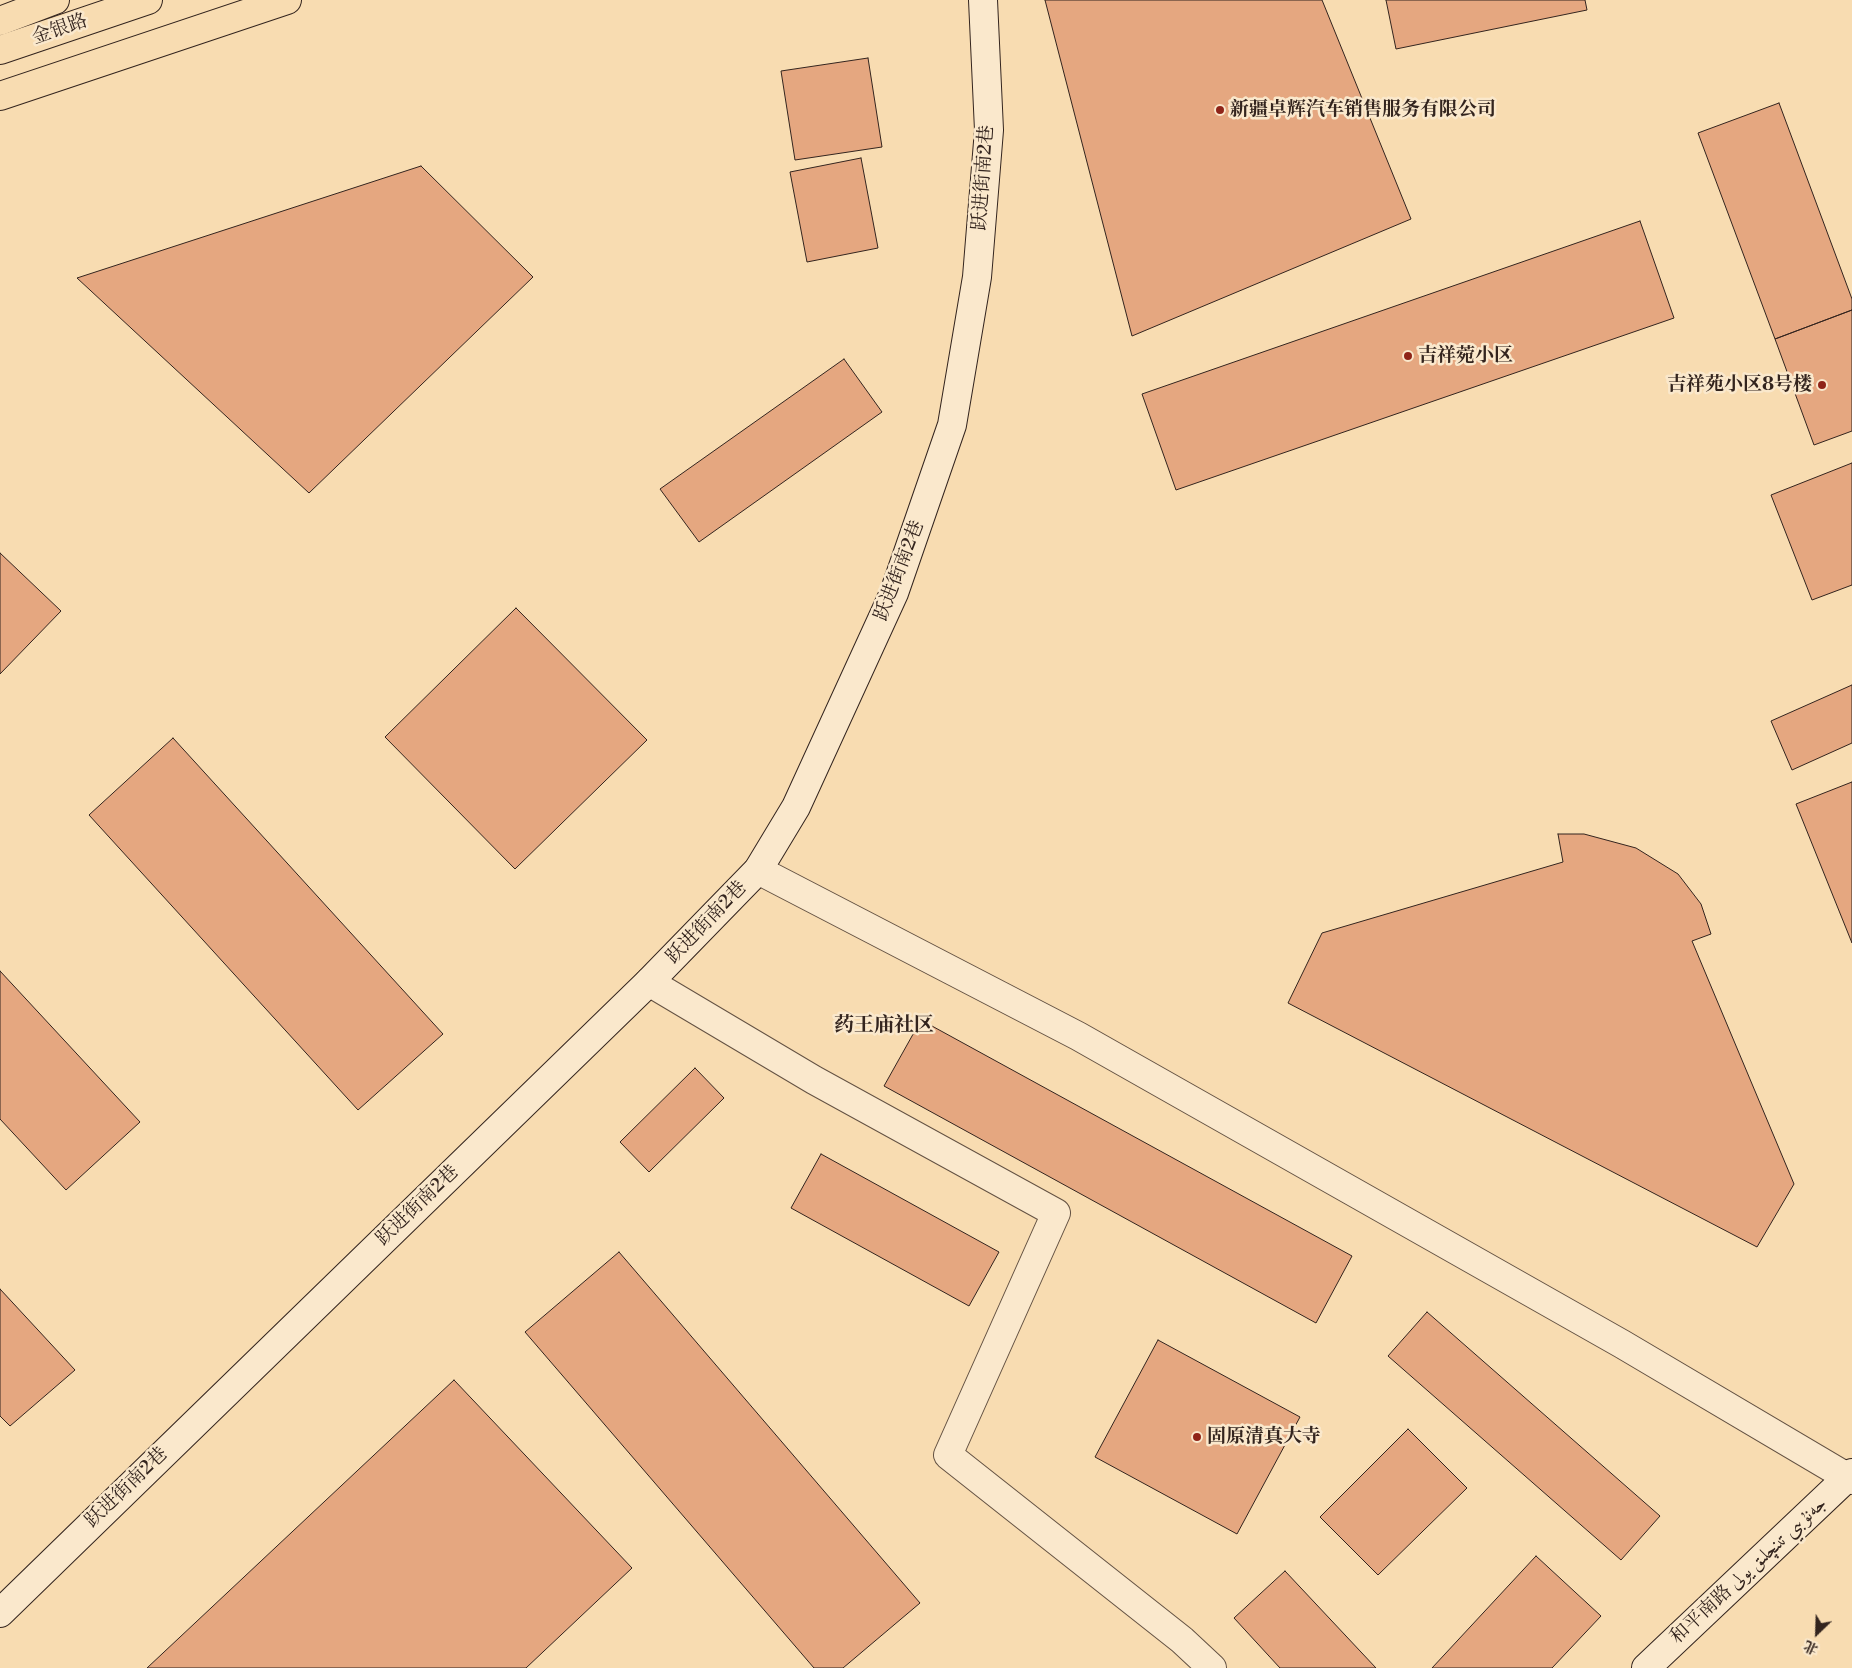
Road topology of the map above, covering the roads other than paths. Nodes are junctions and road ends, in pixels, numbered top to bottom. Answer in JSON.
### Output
{"nodes":[{"id":1,"x":55,"y":0,"type":"edge"},
{"id":2,"x":148,"y":0,"type":"edge"},
{"id":3,"x":287,"y":0,"type":"edge"},
{"id":4,"x":983,"y":0,"type":"edge"},
{"id":5,"x":0,"y":21,"type":"edge"},
{"id":6,"x":0,"y":50,"type":"edge"},
{"id":7,"x":0,"y":96,"type":"edge"},
{"id":8,"x":758,"y":870,"type":"junction"},
{"id":9,"x":649,"y":982,"type":"junction"},
{"id":10,"x":1851,"y":1476,"type":"edge"},
{"id":11,"x":0,"y":1613,"type":"edge"},
{"id":12,"x":1212,"y":1668,"type":"edge"},
{"id":13,"x":1646,"y":1668,"type":"edge"}],
"edges":[{"from":1,"to":5,"type":"main road"},
{"from":2,"to":6,"type":"main road","name":"金银路"},
{"from":3,"to":7,"type":"main road"},
{"from":4,"to":8,"type":"street","name":"跃进街南2巷"},
{"from":8,"to":9,"type":"street","name":"跃进街南2巷"},
{"from":8,"to":10,"type":"street"},
{"from":9,"to":11,"type":"street","name":"跃进街南2巷"},
{"from":9,"to":12,"type":"street"},
{"from":10,"to":13,"type":"street","name":"和平南路 جەنۇبىي تىنچلىق يولى"}]}
